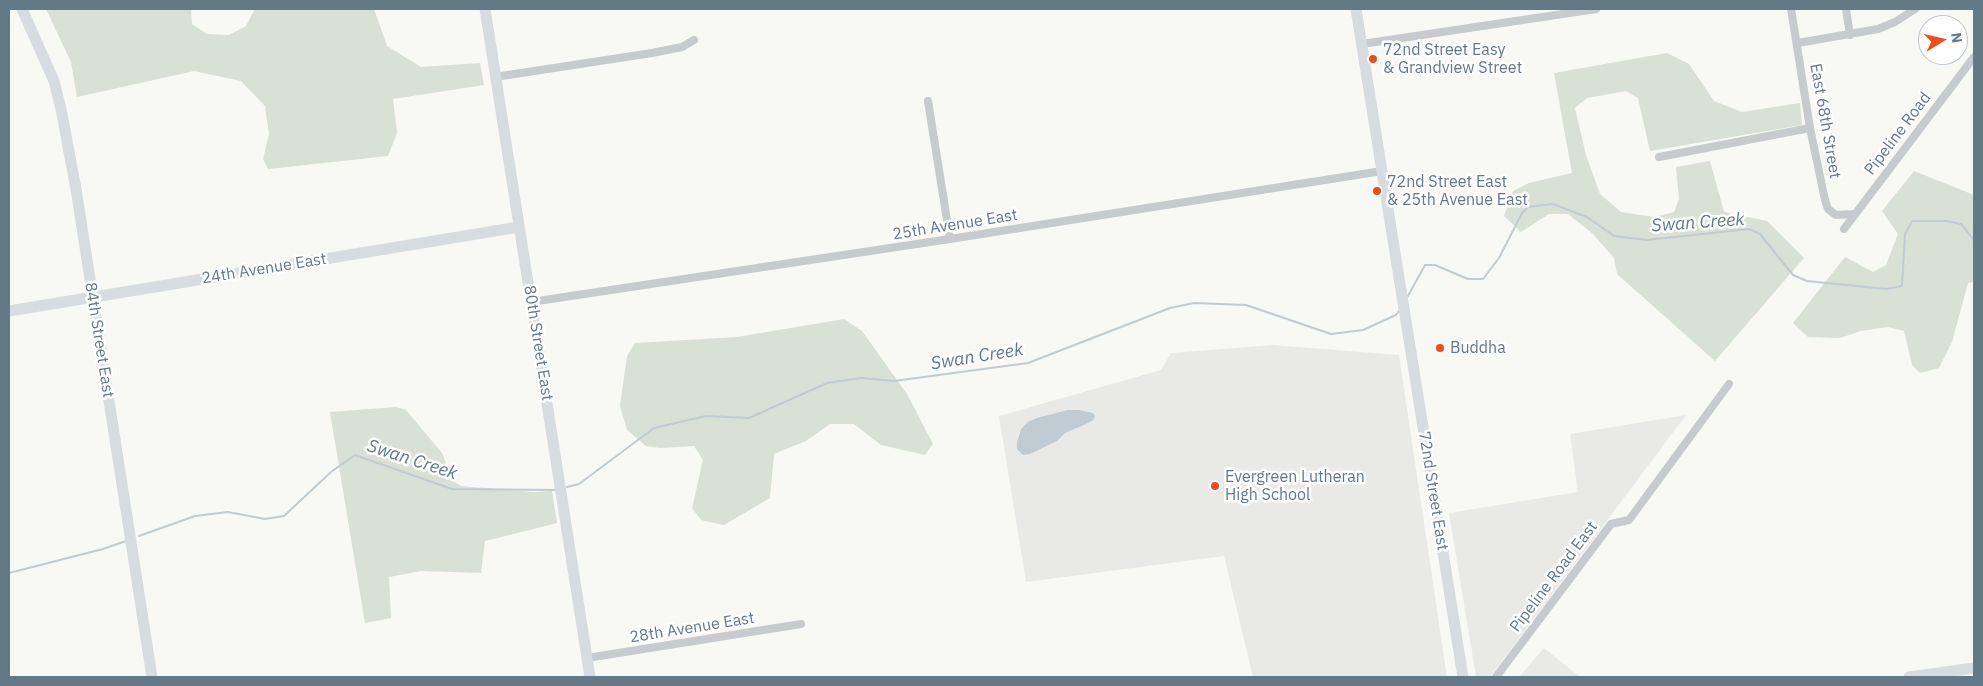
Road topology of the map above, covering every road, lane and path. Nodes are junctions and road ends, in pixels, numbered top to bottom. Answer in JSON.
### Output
{"nodes":[{"id":1,"x":22,"y":9,"type":"edge"},
{"id":2,"x":484,"y":9,"type":"edge"},
{"id":3,"x":1356,"y":9,"type":"edge"},
{"id":4,"x":1596,"y":9,"type":"edge"},
{"id":5,"x":1791,"y":9,"type":"edge"},
{"id":6,"x":1846,"y":9,"type":"edge"},
{"id":7,"x":1914,"y":9,"type":"edge"},
{"id":8,"x":1850,"y":35,"type":"junction"},
{"id":9,"x":694,"y":40,"type":"dead end"},
{"id":10,"x":1798,"y":43,"type":"junction"},
{"id":11,"x":1362,"y":44,"type":"junction"},
{"id":12,"x":1974,"y":57,"type":"edge"},
{"id":13,"x":495,"y":77,"type":"junction"},
{"id":14,"x":928,"y":101,"type":"dead end"},
{"id":15,"x":1810,"y":128,"type":"junction"},
{"id":16,"x":1659,"y":157,"type":"dead end"},
{"id":17,"x":1382,"y":171,"type":"junction"},
{"id":18,"x":1855,"y":214,"type":"junction"},
{"id":19,"x":519,"y":227,"type":"junction"},
{"id":20,"x":1844,"y":229,"type":"dead end"},
{"id":21,"x":950,"y":239,"type":"junction"},
{"id":22,"x":92,"y":297,"type":"junction"},
{"id":23,"x":531,"y":302,"type":"junction"},
{"id":24,"x":9,"y":311,"type":"edge"},
{"id":25,"x":1729,"y":384,"type":"dead end"},
{"id":26,"x":801,"y":624,"type":"dead end"},
{"id":27,"x":587,"y":658,"type":"junction"},
{"id":28,"x":1974,"y":668,"type":"edge"},
{"id":29,"x":152,"y":677,"type":"edge"},
{"id":30,"x":590,"y":677,"type":"edge"},
{"id":31,"x":1463,"y":677,"type":"edge"},
{"id":32,"x":1496,"y":677,"type":"edge"},
{"id":33,"x":1909,"y":677,"type":"edge"}],
"edges":[{"from":1,"to":22,"type":"street","name":"84th Street East"},
{"from":2,"to":13,"type":"street","name":"80th Street East"},
{"from":3,"to":11,"type":"street","name":"72nd Street East"},
{"from":4,"to":11,"type":"street"},
{"from":5,"to":10,"type":"street","name":"East 68th Street"},
{"from":6,"to":8,"type":"street"},
{"from":7,"to":8,"type":"street"},
{"from":8,"to":10,"type":"street"},
{"from":9,"to":13,"type":"street"},
{"from":10,"to":15,"type":"street","name":"East 68th Street"},
{"from":11,"to":17,"type":"street","name":"72nd Street East"},
{"from":12,"to":18,"type":"street","name":"Pipeline Road"},
{"from":13,"to":19,"type":"street","name":"80th Street East"},
{"from":14,"to":21,"type":"street"},
{"from":15,"to":16,"type":"street"},
{"from":15,"to":18,"type":"street","name":"East 68th Street"},
{"from":17,"to":21,"type":"street","name":"25th Avenue East"},
{"from":17,"to":31,"type":"street","name":"72nd Street East"},
{"from":18,"to":20,"type":"street","name":"Pipeline Road"},
{"from":19,"to":22,"type":"street","name":"24th Avenue East"},
{"from":19,"to":23,"type":"street","name":"80th Street East"},
{"from":21,"to":23,"type":"street","name":"25th Avenue East"},
{"from":22,"to":24,"type":"street","name":"24th Avenue East"},
{"from":22,"to":29,"type":"street","name":"84th Street East"},
{"from":23,"to":27,"type":"street","name":"80th Street East"},
{"from":25,"to":32,"type":"street","name":"Pipeline Road East"},
{"from":26,"to":27,"type":"street","name":"28th Avenue East"},
{"from":27,"to":30,"type":"street","name":"80th Street East"},
{"from":28,"to":33,"type":"street"}]}
